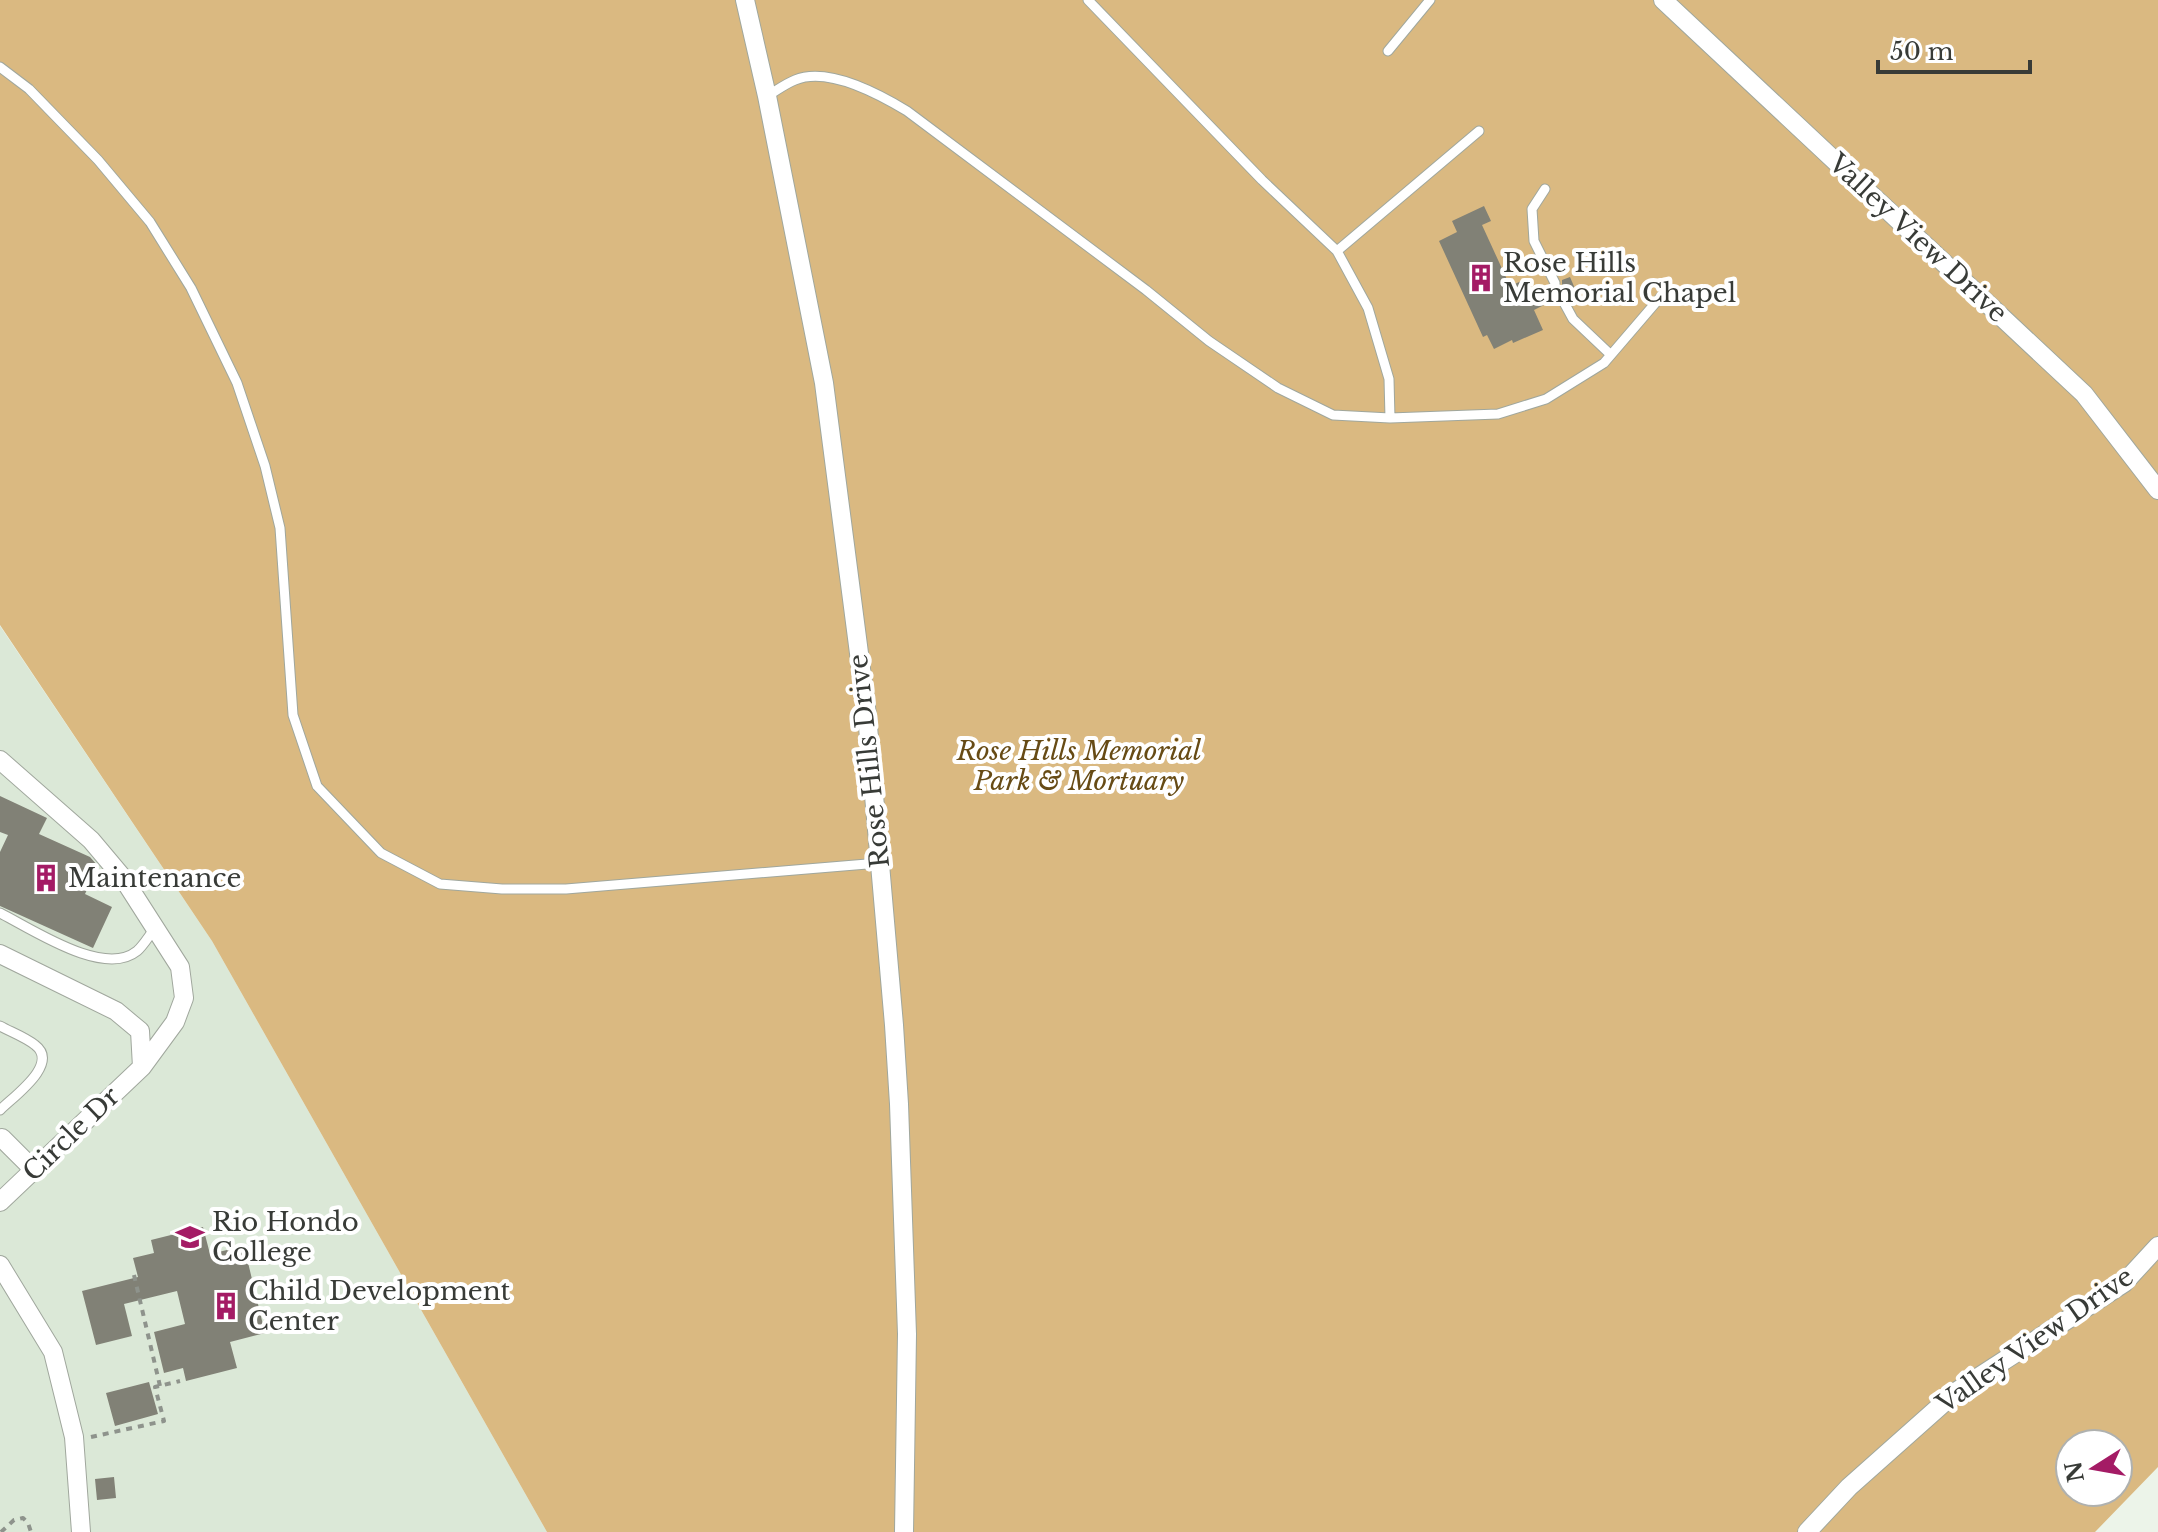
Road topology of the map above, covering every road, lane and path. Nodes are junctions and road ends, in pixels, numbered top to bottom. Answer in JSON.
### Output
{"nodes":[{"id":1,"x":745,"y":0,"type":"edge"},
{"id":2,"x":1088,"y":0,"type":"edge"},
{"id":3,"x":1430,"y":0,"type":"edge"},
{"id":4,"x":1663,"y":0,"type":"edge"},
{"id":5,"x":1388,"y":51,"type":"dead end"},
{"id":6,"x":0,"y":67,"type":"edge"},
{"id":7,"x":767,"y":96,"type":"junction"},
{"id":8,"x":1479,"y":131,"type":"dead end"},
{"id":9,"x":1545,"y":189,"type":"dead end"},
{"id":10,"x":1337,"y":251,"type":"junction"},
{"id":11,"x":1555,"y":283,"type":"dead end"},
{"id":12,"x":1664,"y":293,"type":"dead end"},
{"id":13,"x":1561,"y":297,"type":"dead end"},
{"id":14,"x":1611,"y":355,"type":"junction"},
{"id":15,"x":1390,"y":418,"type":"junction"},
{"id":16,"x":2158,"y":490,"type":"edge"},
{"id":17,"x":0,"y":760,"type":"edge"},
{"id":18,"x":881,"y":866,"type":"junction"},
{"id":19,"x":0,"y":913,"type":"edge"},
{"id":20,"x":156,"y":927,"type":"junction"},
{"id":21,"x":0,"y":954,"type":"edge"},
{"id":22,"x":0,"y":1026,"type":"edge"},
{"id":23,"x":142,"y":1067,"type":"junction"},
{"id":24,"x":0,"y":1110,"type":"edge"},
{"id":25,"x":1,"y":1137,"type":"edge"},
{"id":26,"x":34,"y":1170,"type":"junction"},
{"id":27,"x":0,"y":1202,"type":"edge"},
{"id":28,"x":2158,"y":1246,"type":"edge"},
{"id":29,"x":0,"y":1265,"type":"edge"},
{"id":30,"x":134,"y":1275,"type":"dead end"},
{"id":31,"x":180,"y":1381,"type":"dead end"},
{"id":32,"x":160,"y":1386,"type":"junction"},
{"id":33,"x":84,"y":1437,"type":"dead end"},
{"id":34,"x":1,"y":1532,"type":"edge"},
{"id":35,"x":31,"y":1532,"type":"edge"},
{"id":36,"x":81,"y":1532,"type":"edge"},
{"id":37,"x":904,"y":1532,"type":"edge"},
{"id":38,"x":1807,"y":1532,"type":"edge"}],
"edges":[{"from":1,"to":7,"type":"street","name":"Rose Hills Drive"},
{"from":2,"to":10,"type":"lane"},
{"from":3,"to":5,"type":"lane"},
{"from":4,"to":16,"type":"street","name":"Valley View Drive"},
{"from":6,"to":18,"type":"lane"},
{"from":7,"to":15,"type":"lane"},
{"from":7,"to":18,"type":"street","name":"Rose Hills Drive"},
{"from":8,"to":10,"type":"lane"},
{"from":9,"to":11,"type":"lane"},
{"from":10,"to":15,"type":"lane"},
{"from":12,"to":14,"type":"lane"},
{"from":13,"to":14,"type":"lane"},
{"from":14,"to":15,"type":"lane"},
{"from":17,"to":20,"type":"street","name":"Circle Dr"},
{"from":18,"to":37,"type":"street","name":"Rose Hills Drive"},
{"from":19,"to":20,"type":"lane"},
{"from":20,"to":23,"type":"street","name":"Circle Dr"},
{"from":21,"to":23,"type":"street"},
{"from":22,"to":24,"type":"lane"},
{"from":23,"to":26,"type":"street","name":"Circle Dr"},
{"from":25,"to":26,"type":"street"},
{"from":26,"to":27,"type":"street","name":"Circle Dr"},
{"from":28,"to":38,"type":"street","name":"Valley View Drive"},
{"from":29,"to":36,"type":"street"},
{"from":30,"to":32,"type":"path"},
{"from":31,"to":32,"type":"path"},
{"from":32,"to":33,"type":"path"},
{"from":34,"to":35,"type":"path"}]}
